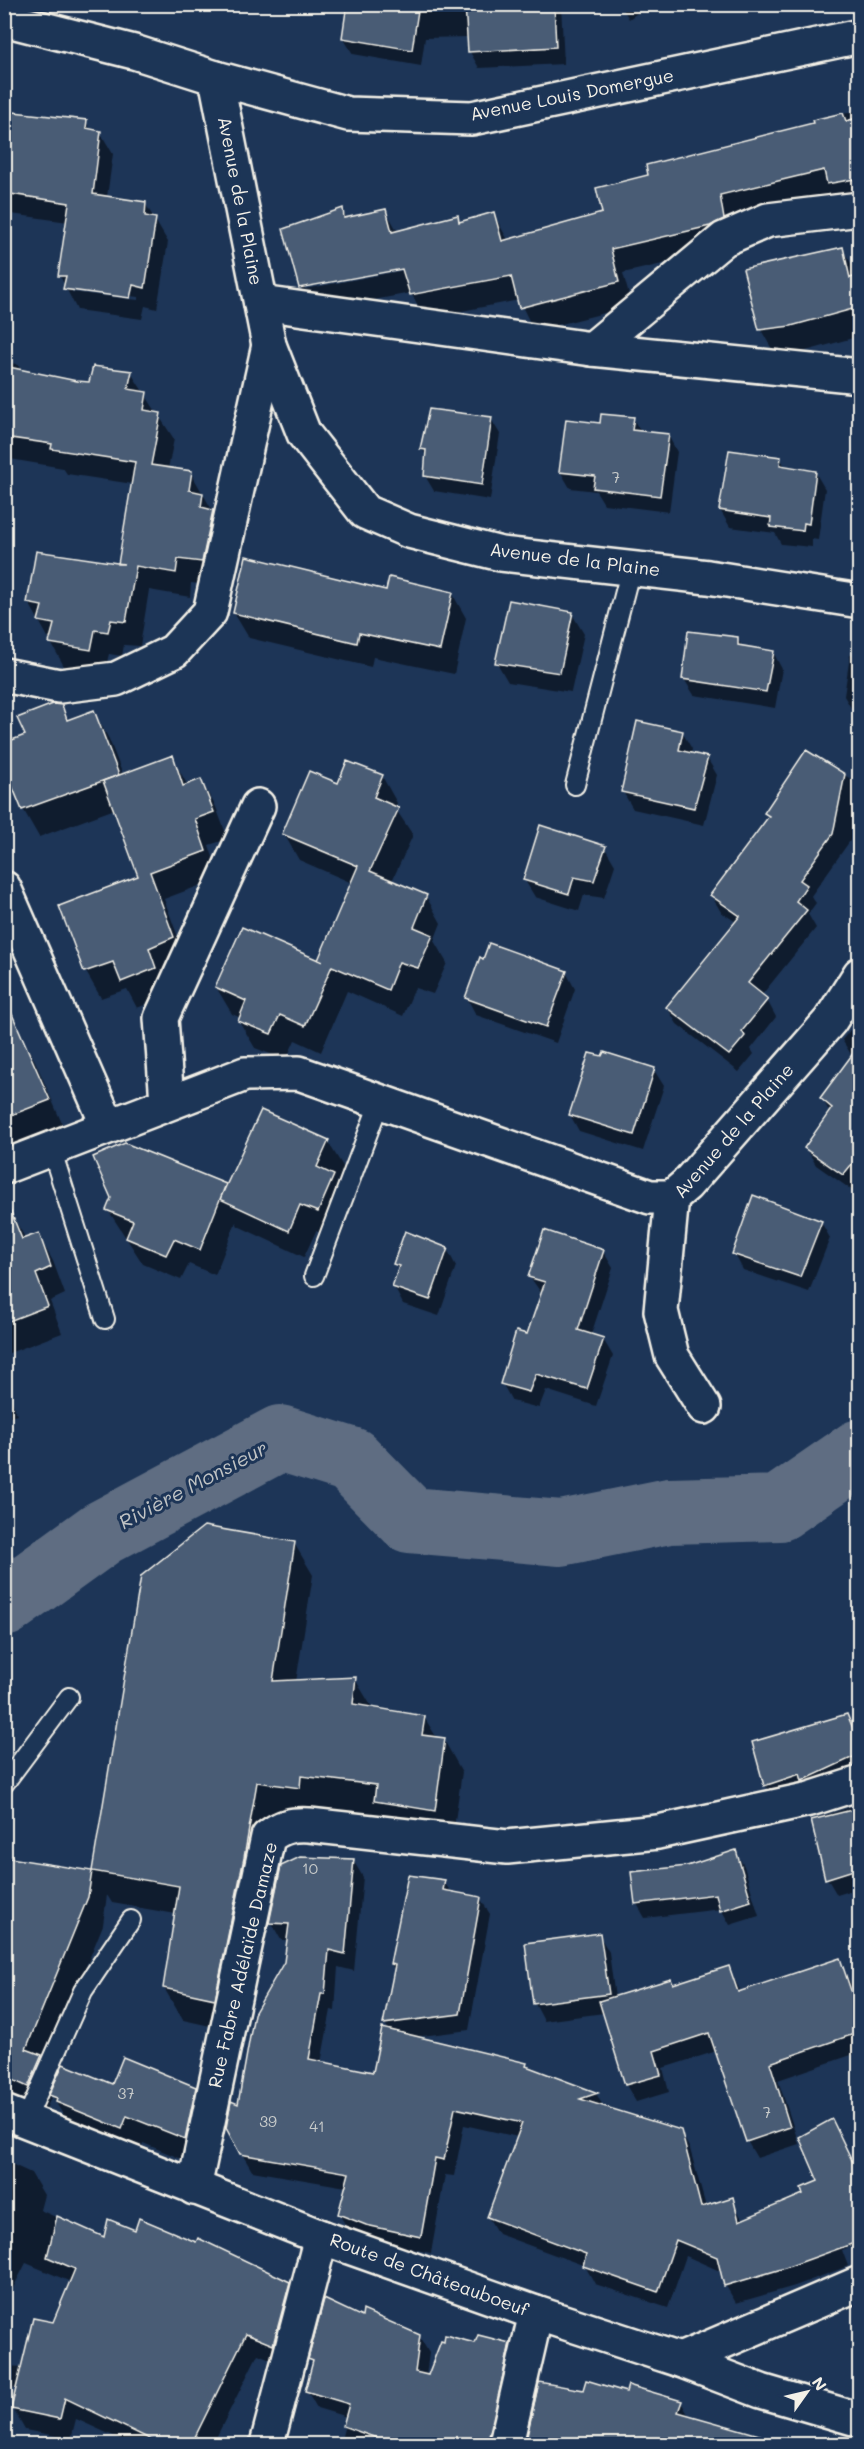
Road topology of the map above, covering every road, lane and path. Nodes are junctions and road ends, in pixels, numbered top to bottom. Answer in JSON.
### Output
{"nodes":[{"id":1,"x":4,"y":19,"type":"edge"},
{"id":2,"x":860,"y":36,"type":"edge"},
{"id":3,"x":216,"y":78,"type":"junction"},
{"id":4,"x":860,"y":209,"type":"edge"},
{"id":5,"x":261,"y":303,"type":"junction"},
{"id":6,"x":269,"y":345,"type":"junction"},
{"id":7,"x":592,"y":349,"type":"junction"},
{"id":8,"x":860,"y":376,"type":"edge"},
{"id":9,"x":631,"y":568,"type":"junction"},
{"id":10,"x":860,"y":601,"type":"edge"},
{"id":11,"x":4,"y":675,"type":"edge"},
{"id":12,"x":575,"y":785,"type":"dead end"},
{"id":13,"x":258,"y":806,"type":"dead end"},
{"id":14,"x":4,"y":888,"type":"edge"},
{"id":15,"x":860,"y":974,"type":"edge"},
{"id":16,"x":380,"y":1101,"type":"junction"},
{"id":17,"x":167,"y":1102,"type":"junction"},
{"id":18,"x":108,"y":1126,"type":"junction"},
{"id":19,"x":51,"y":1148,"type":"junction"},
{"id":20,"x":4,"y":1167,"type":"edge"},
{"id":21,"x":672,"y":1197,"type":"junction"},
{"id":22,"x":314,"y":1276,"type":"dead end"},
{"id":23,"x":105,"y":1319,"type":"dead end"},
{"id":24,"x":704,"y":1407,"type":"dead end"},
{"id":25,"x":69,"y":1696,"type":"dead end"},
{"id":26,"x":4,"y":1784,"type":"edge"},
{"id":27,"x":860,"y":1784,"type":"edge"},
{"id":28,"x":130,"y":1920,"type":"dead end"},
{"id":29,"x":15,"y":2116,"type":"edge"},
{"id":30,"x":194,"y":2188,"type":"junction"},
{"id":31,"x":321,"y":2237,"type":"junction"},
{"id":32,"x":860,"y":2283,"type":"edge"},
{"id":33,"x":536,"y":2313,"type":"junction"},
{"id":34,"x":680,"y":2360,"type":"junction"},
{"id":35,"x":860,"y":2420,"type":"edge"},
{"id":36,"x":267,"y":2445,"type":"edge"},
{"id":37,"x":506,"y":2445,"type":"edge"}],
"edges":[{"from":1,"to":3,"type":"street","name":"Avenue Louis Domergue"},
{"from":2,"to":3,"type":"street","name":"Avenue Louis Domergue"},
{"from":3,"to":5,"type":"street","name":"Avenue de la Plaine"},
{"from":4,"to":7,"type":"street"},
{"from":5,"to":6,"type":"street","name":"Avenue de la Plaine"},
{"from":5,"to":7,"type":"street"},
{"from":6,"to":9,"type":"street","name":"Avenue de la Plaine"},
{"from":6,"to":11,"type":"street"},
{"from":7,"to":8,"type":"street"},
{"from":9,"to":10,"type":"street","name":"Avenue de la Plaine"},
{"from":9,"to":12,"type":"lane"},
{"from":13,"to":17,"type":"street"},
{"from":14,"to":18,"type":"street"},
{"from":15,"to":21,"type":"street","name":"Avenue de la Plaine"},
{"from":16,"to":17,"type":"street"},
{"from":16,"to":21,"type":"street"},
{"from":16,"to":22,"type":"lane"},
{"from":17,"to":18,"type":"street"},
{"from":18,"to":19,"type":"street"},
{"from":19,"to":20,"type":"street"},
{"from":19,"to":23,"type":"lane"},
{"from":21,"to":24,"type":"street","name":"Avenue de la Plaine"},
{"from":25,"to":26,"type":"lane"},
{"from":27,"to":30,"type":"street","name":"Rue Fabre Adélaïde Damaze"},
{"from":28,"to":29,"type":"lane"},
{"from":29,"to":30,"type":"street","name":"Route de Châteauboeuf"},
{"from":30,"to":31,"type":"street","name":"Route de Châteauboeuf"},
{"from":31,"to":33,"type":"street","name":"Route de Châteauboeuf"},
{"from":31,"to":36,"type":"street"},
{"from":32,"to":34,"type":"street"},
{"from":33,"to":34,"type":"street","name":"Route de Châteauboeuf"},
{"from":33,"to":37,"type":"street"},
{"from":34,"to":35,"type":"street","name":"Route de Châteauboeuf"}]}
